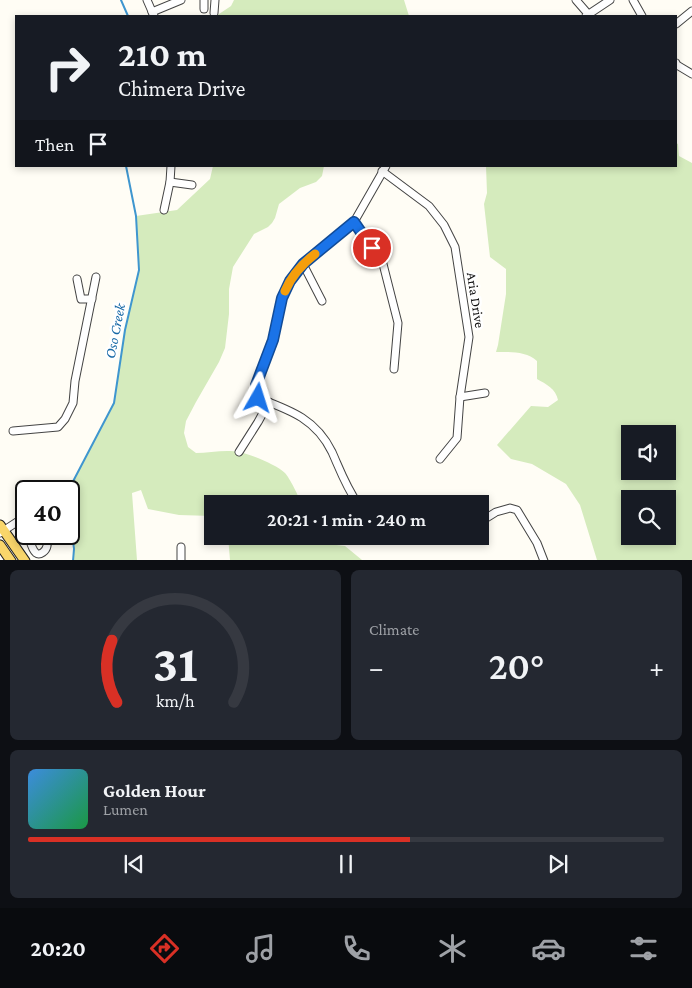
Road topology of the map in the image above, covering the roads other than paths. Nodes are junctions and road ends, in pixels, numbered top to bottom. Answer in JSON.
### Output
{"nodes":[{"id":1,"x":146,"y":0,"type":"edge"},
{"id":2,"x":181,"y":0,"type":"edge"},
{"id":3,"x":204,"y":0,"type":"edge"},
{"id":4,"x":215,"y":0,"type":"edge"},
{"id":5,"x":576,"y":0,"type":"edge"},
{"id":6,"x":610,"y":0,"type":"edge"},
{"id":7,"x":633,"y":0,"type":"edge"},
{"id":8,"x":204,"y":10,"type":"dead end"},
{"id":9,"x":692,"y":11,"type":"edge"},
{"id":10,"x":214,"y":13,"type":"dead end"},
{"id":11,"x":153,"y":14,"type":"edge"},
{"id":12,"x":587,"y":15,"type":"edge"},
{"id":13,"x":589,"y":15,"type":"edge"},
{"id":14,"x":641,"y":15,"type":"edge"},
{"id":15,"x":677,"y":23,"type":"edge"},
{"id":16,"x":677,"y":65,"type":"edge"},
{"id":17,"x":692,"y":74,"type":"edge"},
{"id":18,"x":171,"y":167,"type":"edge"},
{"id":19,"x":384,"y":169,"type":"edge"},
{"id":20,"x":170,"y":182,"type":"junction"},
{"id":21,"x":192,"y":185,"type":"dead end"},
{"id":22,"x":164,"y":210,"type":"dead end"},
{"id":23,"x":354,"y":222,"type":"junction"},
{"id":24,"x":303,"y":264,"type":"junction"},
{"id":25,"x":96,"y":277,"type":"dead end"},
{"id":26,"x":77,"y":279,"type":"dead end"},
{"id":27,"x":92,"y":299,"type":"junction"},
{"id":28,"x":322,"y":301,"type":"dead end"},
{"id":29,"x":394,"y":369,"type":"dead end"},
{"id":30,"x":485,"y":393,"type":"dead end"},
{"id":31,"x":460,"y":396,"type":"junction"},
{"id":32,"x":269,"y":402,"type":"junction"},
{"id":33,"x":13,"y":431,"type":"dead end"},
{"id":34,"x":239,"y":452,"type":"dead end"},
{"id":35,"x":440,"y":459,"type":"dead end"},
{"id":36,"x":352,"y":495,"type":"edge"},
{"id":37,"x":489,"y":516,"type":"edge"},
{"id":38,"x":15,"y":522,"type":"edge"},
{"id":39,"x":1,"y":529,"type":"edge"},
{"id":40,"x":0,"y":545,"type":"edge"},
{"id":41,"x":32,"y":545,"type":"edge"},
{"id":42,"x":47,"y":545,"type":"edge"},
{"id":43,"x":181,"y":547,"type":"dead end"},
{"id":44,"x":11,"y":560,"type":"edge"},
{"id":45,"x":25,"y":560,"type":"edge"},
{"id":46,"x":181,"y":560,"type":"edge"},
{"id":47,"x":544,"y":560,"type":"edge"}],
"edges":[{"from":1,"to":11,"type":"street"},
{"from":2,"to":11,"type":"street"},
{"from":3,"to":8,"type":"street"},
{"from":4,"to":10,"type":"street"},
{"from":5,"to":12,"type":"street"},
{"from":6,"to":13,"type":"street"},
{"from":7,"to":14,"type":"street"},
{"from":9,"to":15,"type":"street"},
{"from":16,"to":17,"type":"street"},
{"from":18,"to":20,"type":"street"},
{"from":19,"to":23,"type":"street"},
{"from":19,"to":31,"type":"street","name":"Aria Drive"},
{"from":20,"to":21,"type":"street"},
{"from":20,"to":22,"type":"street"},
{"from":23,"to":24,"type":"street"},
{"from":23,"to":29,"type":"street"},
{"from":24,"to":28,"type":"street"},
{"from":24,"to":32,"type":"street"},
{"from":25,"to":27,"type":"street"},
{"from":26,"to":27,"type":"street"},
{"from":27,"to":33,"type":"street"},
{"from":30,"to":31,"type":"street"},
{"from":31,"to":35,"type":"street","name":"Aria Drive"},
{"from":32,"to":34,"type":"street"},
{"from":32,"to":36,"type":"street"},
{"from":37,"to":47,"type":"street"},
{"from":38,"to":39,"type":"street"},
{"from":39,"to":45,"type":"main road"},
{"from":40,"to":44,"type":"main road"},
{"from":41,"to":42,"type":"street"},
{"from":43,"to":46,"type":"street"}]}
